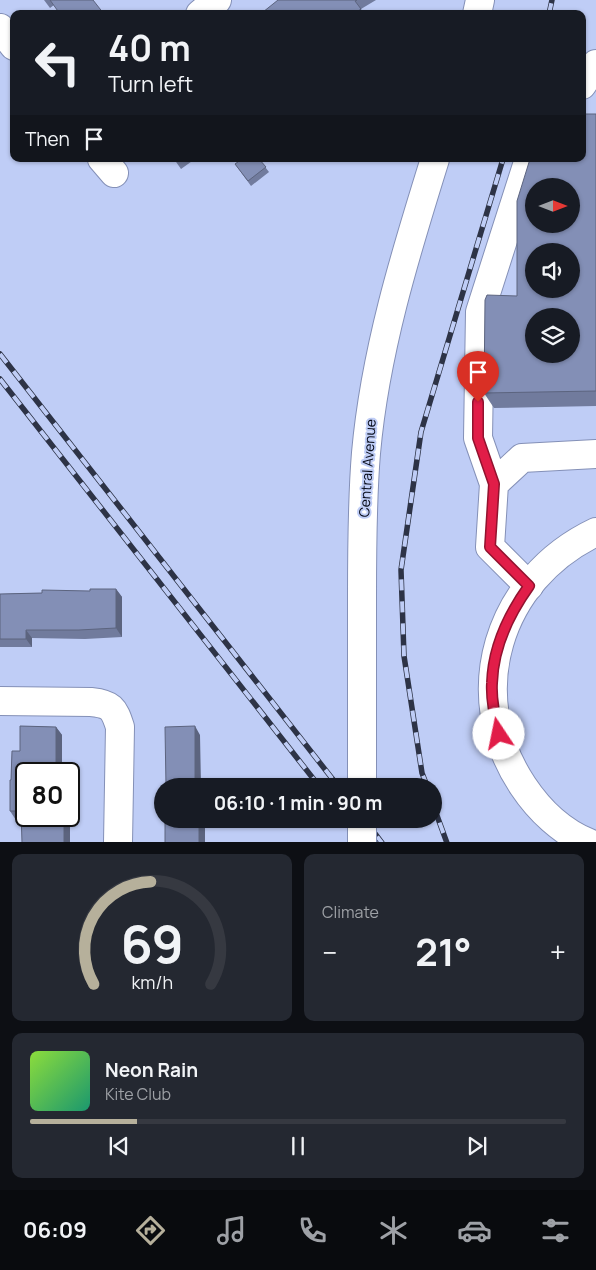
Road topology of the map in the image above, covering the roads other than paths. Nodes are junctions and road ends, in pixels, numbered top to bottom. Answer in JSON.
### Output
{"nodes":[{"id":1,"x":217,"y":0,"type":"edge"},
{"id":2,"x":205,"y":10,"type":"edge"},
{"id":3,"x":0,"y":28,"type":"edge"},
{"id":4,"x":10,"y":41,"type":"edge"},
{"id":5,"x":596,"y":64,"type":"edge"},
{"id":6,"x":586,"y":79,"type":"edge"},
{"id":7,"x":435,"y":162,"type":"edge"},
{"id":8,"x":528,"y":162,"type":"edge"},
{"id":9,"x":596,"y":454,"type":"edge"},
{"id":10,"x":494,"y":484,"type":"junction"},
{"id":11,"x":596,"y":532,"type":"edge"},
{"id":12,"x":529,"y":586,"type":"junction"},
{"id":13,"x":0,"y":701,"type":"edge"},
{"id":14,"x":362,"y":778,"type":"edge"},
{"id":15,"x":362,"y":828,"type":"edge"},
{"id":16,"x":118,"y":842,"type":"edge"},
{"id":17,"x":362,"y":842,"type":"edge"},
{"id":18,"x":589,"y":842,"type":"edge"}],
"edges":[{"from":1,"to":2,"type":"main road"},
{"from":3,"to":4,"type":"main road"},
{"from":5,"to":6,"type":"main road"},
{"from":7,"to":14,"type":"main road","name":"Central Avenue"},
{"from":8,"to":10,"type":"main road"},
{"from":9,"to":10,"type":"main road"},
{"from":10,"to":12,"type":"main road"},
{"from":11,"to":12,"type":"main road"},
{"from":12,"to":18,"type":"main road"},
{"from":13,"to":16,"type":"main road"},
{"from":15,"to":17,"type":"main road","bridge":true}]}
